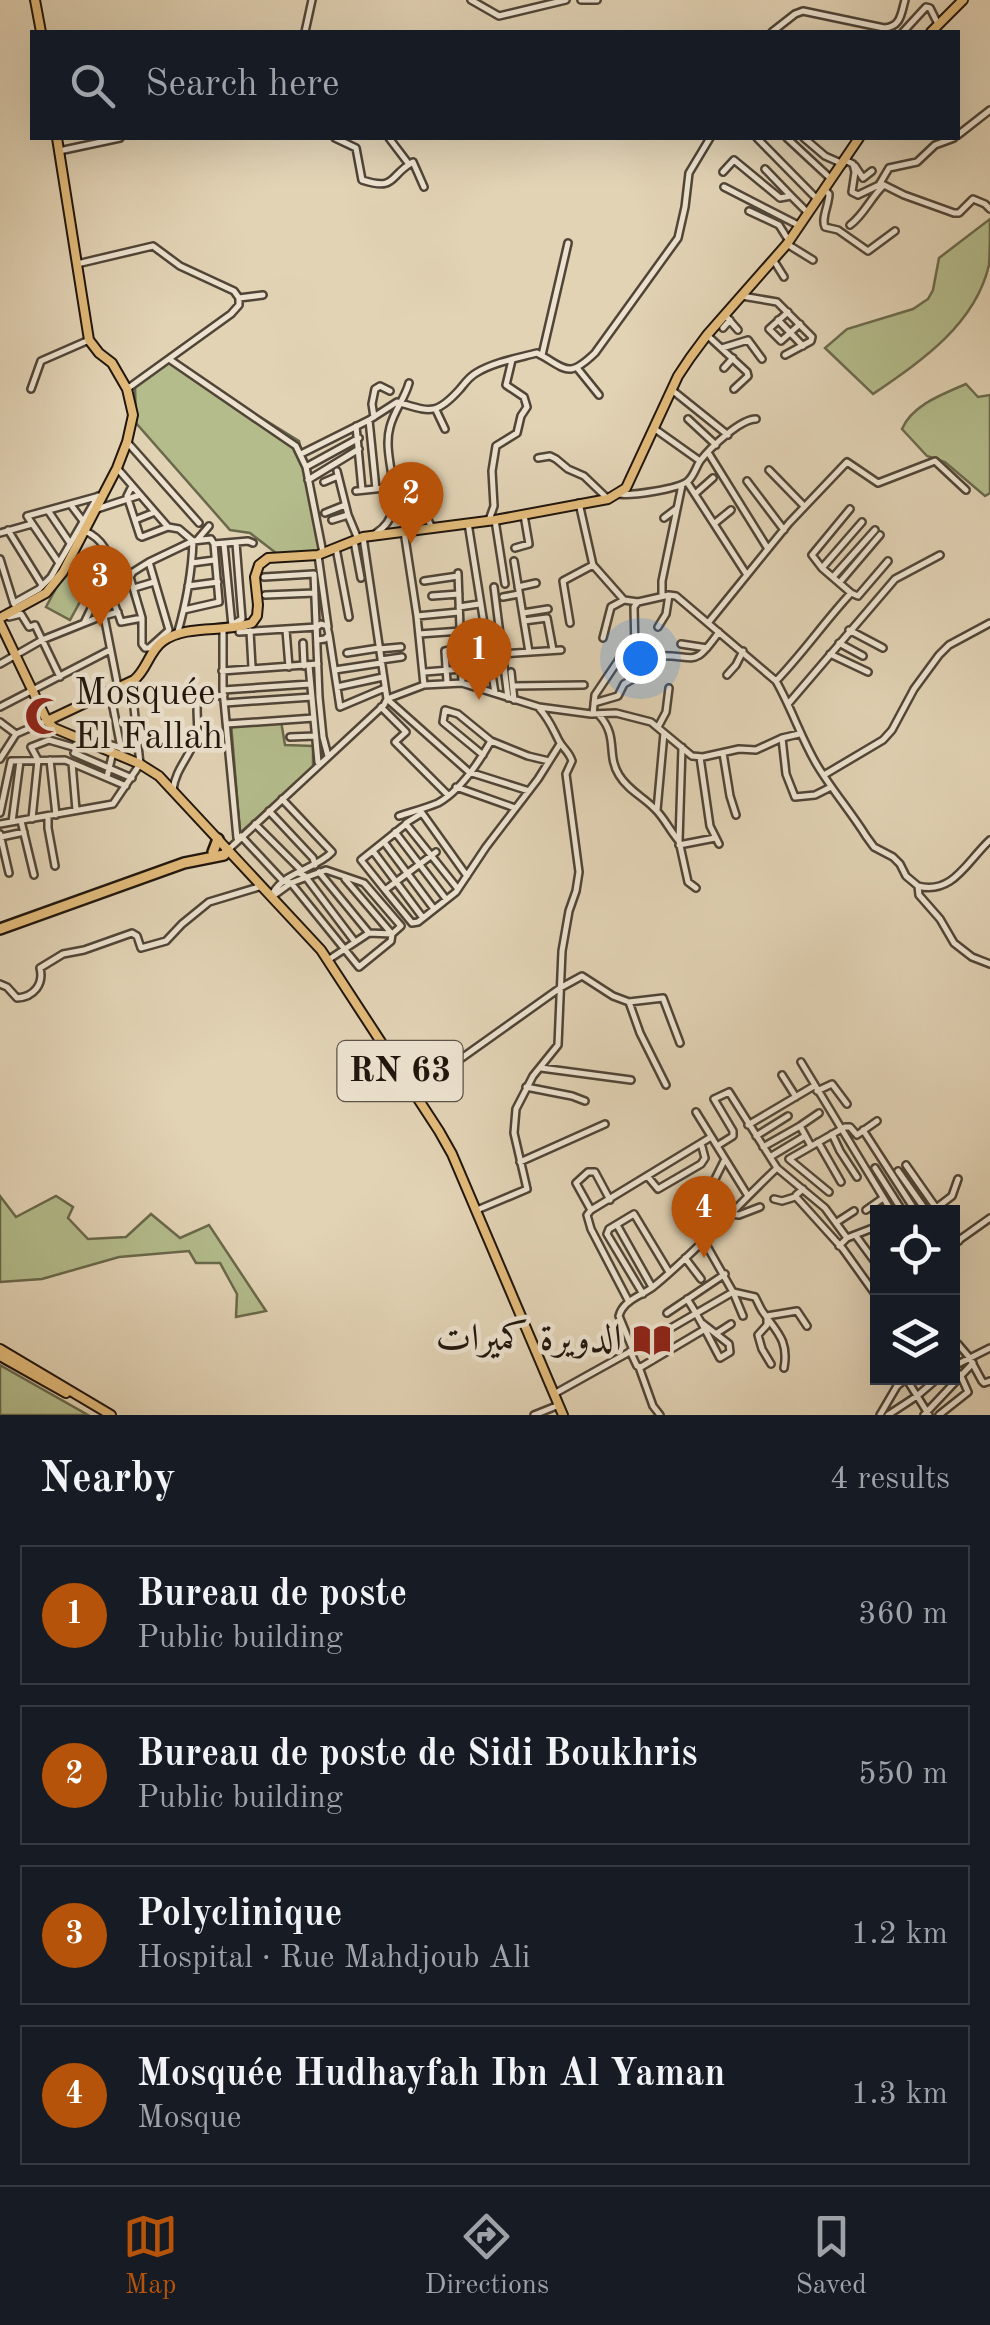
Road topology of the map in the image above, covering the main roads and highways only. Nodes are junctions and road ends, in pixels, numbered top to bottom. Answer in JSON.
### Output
{"nodes":[{"id":1,"x":35,"y":0,"type":"edge"},
{"id":2,"x":962,"y":0,"type":"edge"},
{"id":3,"x":41,"y":30,"type":"edge"},
{"id":4,"x":933,"y":30,"type":"edge"},
{"id":5,"x":57,"y":140,"type":"edge"},
{"id":6,"x":859,"y":140,"type":"edge"},
{"id":7,"x":0,"y":620,"type":"edge"},
{"id":8,"x":46,"y":721,"type":"junction"},
{"id":9,"x":218,"y":839,"type":"junction"},
{"id":10,"x":228,"y":850,"type":"junction"},
{"id":11,"x":213,"y":852,"type":"junction"},
{"id":12,"x":0,"y":927,"type":"edge"},
{"id":13,"x":0,"y":1352,"type":"edge"},
{"id":14,"x":101,"y":1415,"type":"edge"},
{"id":15,"x":110,"y":1415,"type":"edge"},
{"id":16,"x":563,"y":1415,"type":"edge"}],
"edges":[{"from":1,"to":3,"type":"main road"},
{"from":2,"to":4,"type":"main road"},
{"from":5,"to":7,"type":"main road"},
{"from":6,"to":8,"type":"main road"},
{"from":7,"to":8,"type":"main road"},
{"from":8,"to":9,"type":"main road","number":"RN 63"},
{"from":9,"to":10,"type":"main road","number":"RN 63"},
{"from":9,"to":11,"type":"highway"},
{"from":10,"to":11,"type":"highway"},
{"from":10,"to":12,"type":"highway"},
{"from":10,"to":16,"type":"main road","number":"RN 63"},
{"from":11,"to":12,"type":"highway"},
{"from":13,"to":14,"type":"main road"},
{"from":13,"to":15,"type":"main road"}]}
